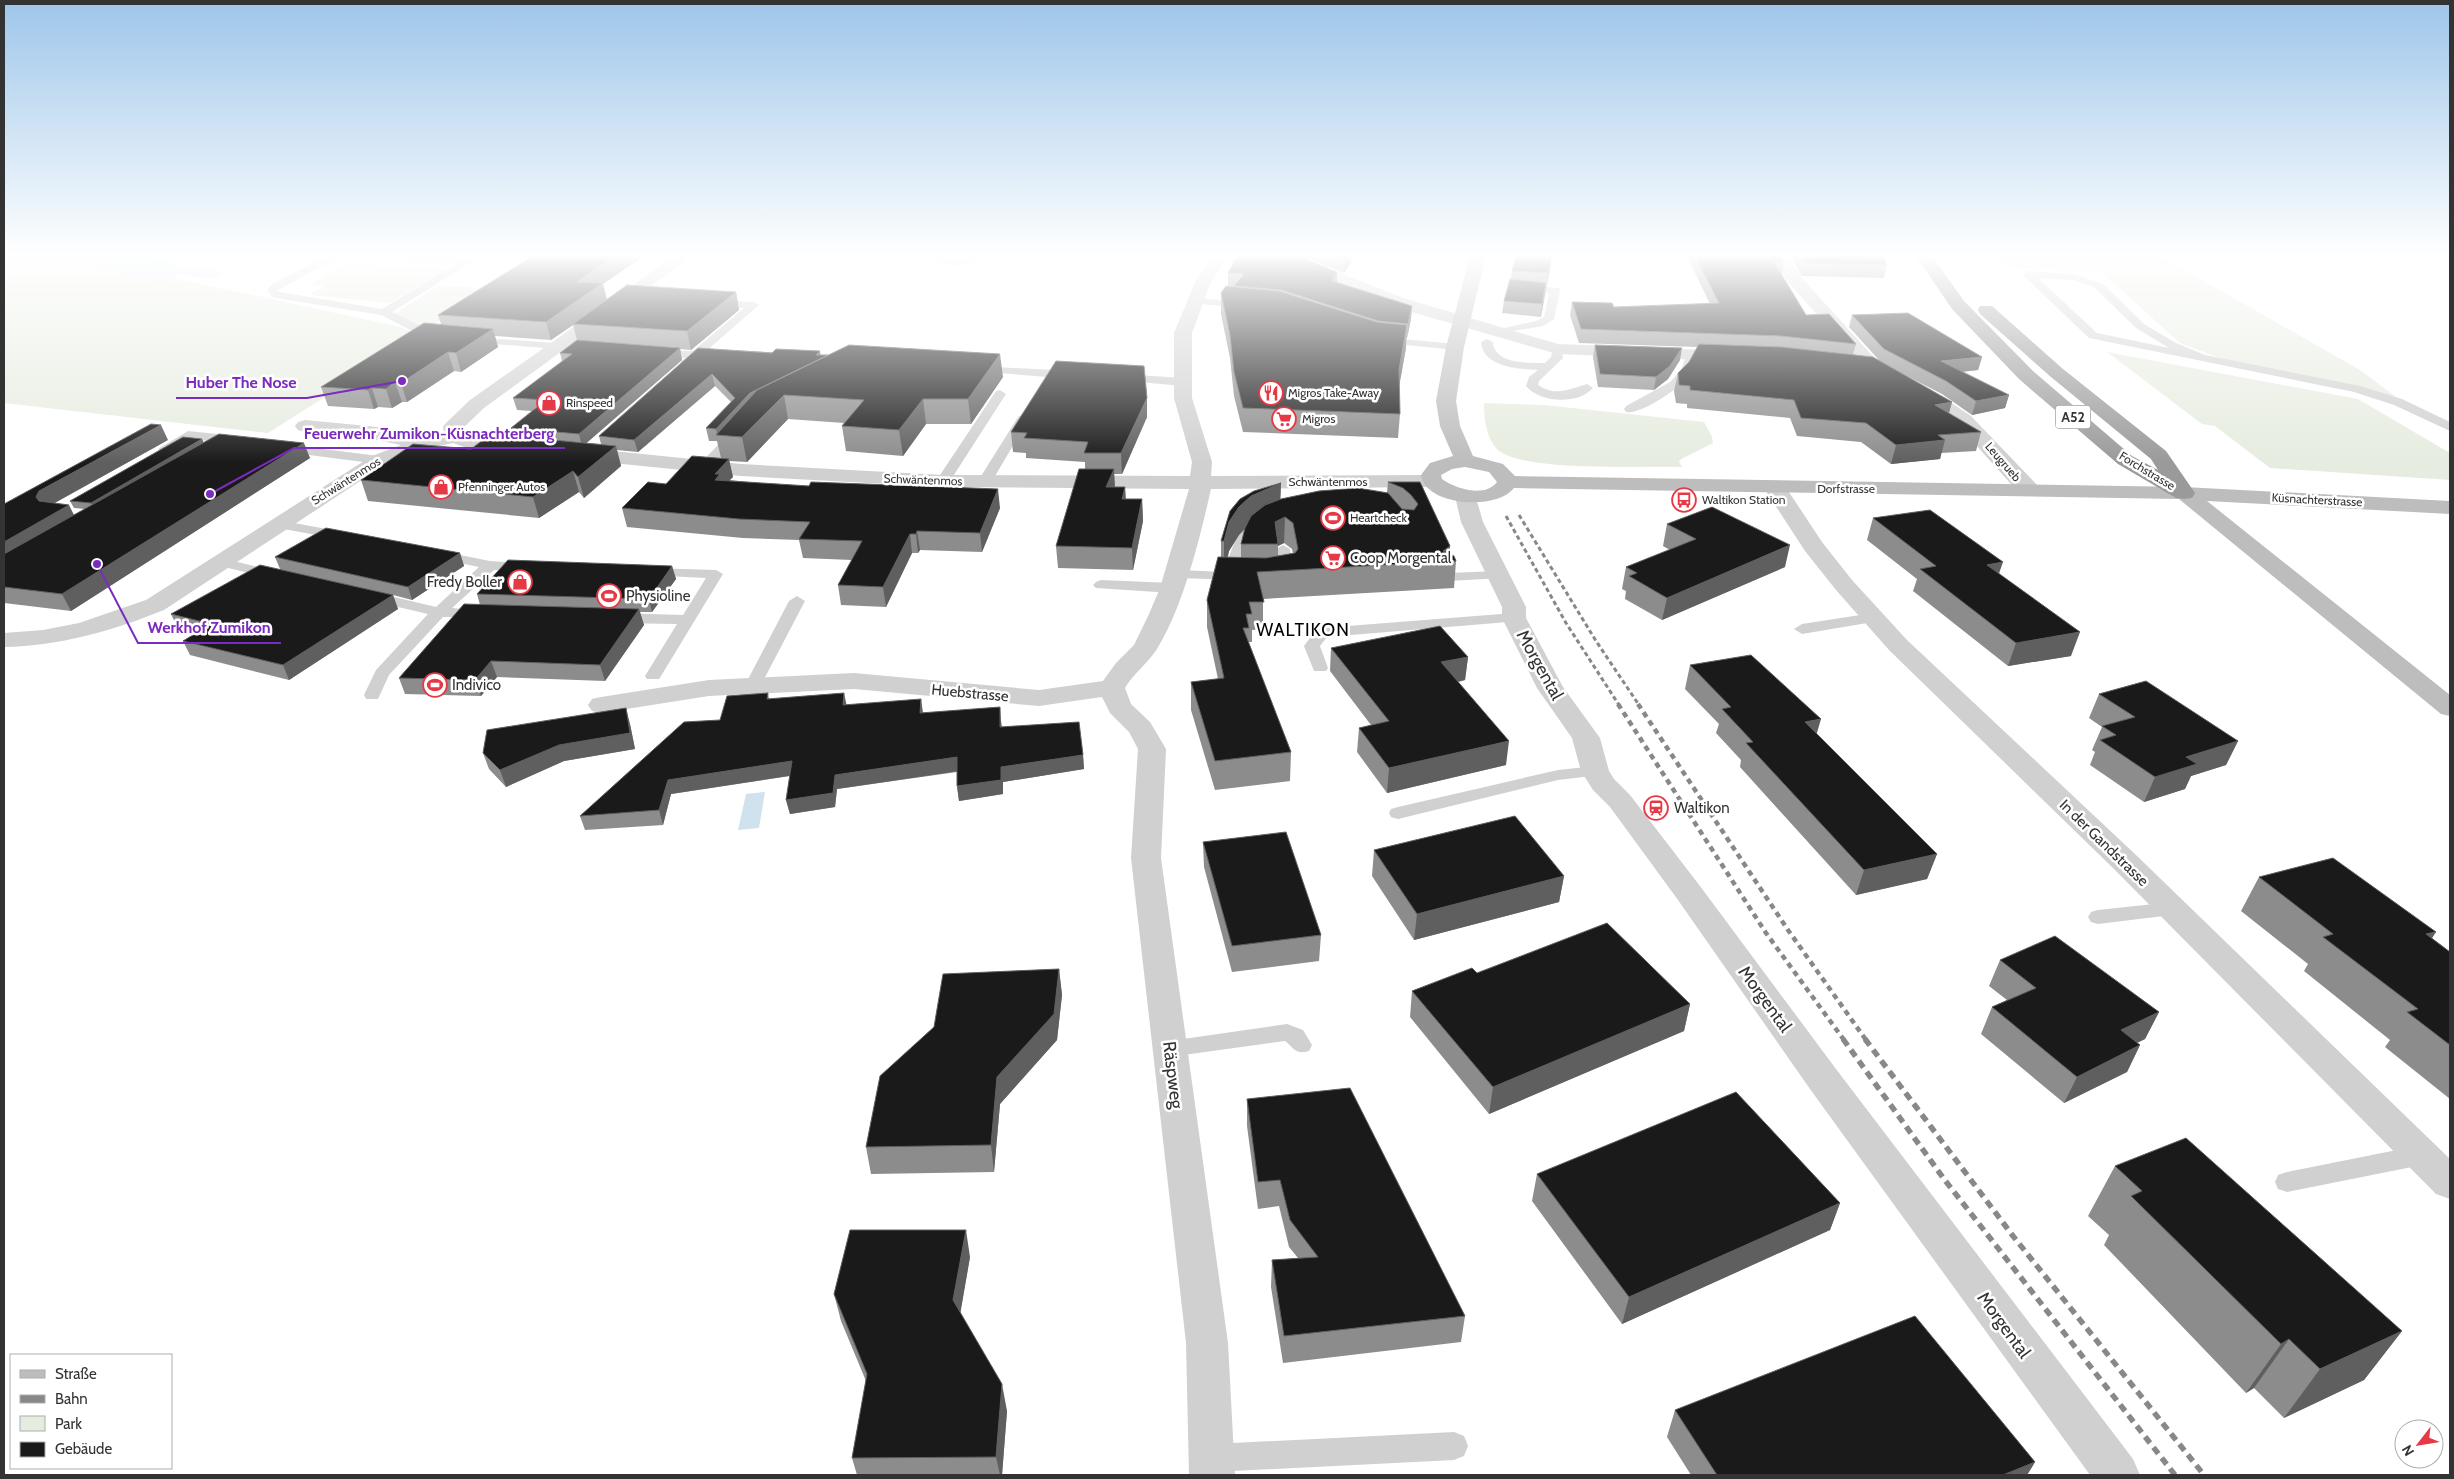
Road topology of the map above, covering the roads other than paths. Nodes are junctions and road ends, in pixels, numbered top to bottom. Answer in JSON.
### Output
{"nodes":[{"id":1,"x":408,"y":325,"type":"edge"},
{"id":2,"x":589,"y":325,"type":"edge"},
{"id":3,"x":730,"y":325,"type":"edge"},
{"id":4,"x":1186,"y":325,"type":"edge"},
{"id":5,"x":1461,"y":325,"type":"edge"},
{"id":6,"x":1471,"y":325,"type":"edge"},
{"id":7,"x":1535,"y":325,"type":"edge"},
{"id":8,"x":1836,"y":325,"type":"edge"},
{"id":9,"x":1977,"y":325,"type":"edge"},
{"id":10,"x":2001,"y":325,"type":"edge"},
{"id":11,"x":2081,"y":325,"type":"edge"},
{"id":12,"x":2139,"y":325,"type":"edge"},
{"id":13,"x":1367,"y":337,"type":"edge"},
{"id":14,"x":1493,"y":337,"type":"junction"},
{"id":15,"x":559,"y":346,"type":"junction"},
{"id":16,"x":578,"y":348,"type":"edge"},
{"id":17,"x":1557,"y":348,"type":"junction"},
{"id":18,"x":1391,"y":349,"type":"edge"},
{"id":19,"x":1455,"y":351,"type":"junction"},
{"id":20,"x":646,"y":352,"type":"edge"},
{"id":21,"x":1690,"y":354,"type":"junction"},
{"id":22,"x":694,"y":355,"type":"junction"},
{"id":23,"x":1749,"y":356,"type":"edge"},
{"id":24,"x":2204,"y":359,"type":"junction"},
{"id":25,"x":1845,"y":364,"type":"edge"},
{"id":26,"x":1550,"y":366,"type":"junction"},
{"id":27,"x":1873,"y":366,"type":"junction"},
{"id":28,"x":680,"y":368,"type":"edge"},
{"id":29,"x":962,"y":368,"type":"edge"},
{"id":30,"x":1050,"y":374,"type":"junction"},
{"id":31,"x":1088,"y":376,"type":"edge"},
{"id":32,"x":1107,"y":377,"type":"edge"},
{"id":33,"x":1183,"y":382,"type":"junction"},
{"id":34,"x":1587,"y":388,"type":"dead end"},
{"id":35,"x":1040,"y":390,"type":"edge"},
{"id":36,"x":1000,"y":394,"type":"dead end"},
{"id":37,"x":1030,"y":407,"type":"edge"},
{"id":38,"x":1630,"y":409,"type":"dead end"},
{"id":39,"x":744,"y":424,"type":"edge"},
{"id":40,"x":305,"y":426,"type":"dead end"},
{"id":41,"x":2450,"y":428,"type":"edge"},
{"id":42,"x":455,"y":436,"type":"junction"},
{"id":43,"x":270,"y":445,"type":"edge"},
{"id":44,"x":419,"y":445,"type":"junction"},
{"id":45,"x":537,"y":450,"type":"edge"},
{"id":46,"x":582,"y":450,"type":"edge"},
{"id":47,"x":207,"y":452,"type":"edge"},
{"id":48,"x":154,"y":454,"type":"edge"},
{"id":49,"x":383,"y":457,"type":"junction"},
{"id":50,"x":1465,"y":461,"type":"junction"},
{"id":51,"x":704,"y":467,"type":"junction"},
{"id":52,"x":942,"y":481,"type":"junction"},
{"id":53,"x":985,"y":481,"type":"junction"},
{"id":54,"x":1432,"y":481,"type":"junction"},
{"id":55,"x":1508,"y":482,"type":"junction"},
{"id":56,"x":1202,"y":483,"type":"junction"},
{"id":57,"x":1775,"y":488,"type":"junction"},
{"id":58,"x":2029,"y":490,"type":"junction"},
{"id":59,"x":2184,"y":493,"type":"junction"},
{"id":60,"x":1466,"y":496,"type":"junction"},
{"id":61,"x":2449,"y":508,"type":"edge"},
{"id":62,"x":1268,"y":520,"type":"edge"},
{"id":63,"x":278,"y":524,"type":"junction"},
{"id":64,"x":361,"y":540,"type":"edge"},
{"id":65,"x":1283,"y":549,"type":"edge"},
{"id":66,"x":426,"y":552,"type":"edge"},
{"id":67,"x":221,"y":562,"type":"junction"},
{"id":68,"x":490,"y":565,"type":"junction"},
{"id":69,"x":536,"y":567,"type":"edge"},
{"id":70,"x":639,"y":571,"type":"edge"},
{"id":71,"x":1497,"y":575,"type":"junction"},
{"id":72,"x":1231,"y":576,"type":"junction"},
{"id":73,"x":286,"y":577,"type":"edge"},
{"id":74,"x":1247,"y":577,"type":"edge"},
{"id":75,"x":1272,"y":577,"type":"edge"},
{"id":76,"x":1449,"y":577,"type":"edge"},
{"id":77,"x":1174,"y":581,"type":"junction"},
{"id":78,"x":1102,"y":585,"type":"dead end"},
{"id":79,"x":362,"y":595,"type":"edge"},
{"id":80,"x":797,"y":601,"type":"dead end"},
{"id":81,"x":439,"y":612,"type":"junction"},
{"id":82,"x":499,"y":614,"type":"edge"},
{"id":83,"x":598,"y":617,"type":"edge"},
{"id":84,"x":1514,"y":618,"type":"junction"},
{"id":85,"x":1873,"y":618,"type":"junction"},
{"id":86,"x":688,"y":620,"type":"junction"},
{"id":87,"x":1802,"y":629,"type":"dead end"},
{"id":88,"x":4,"y":640,"type":"edge"},
{"id":89,"x":1320,"y":668,"type":"dead end"},
{"id":90,"x":653,"y":676,"type":"dead end"},
{"id":91,"x":752,"y":685,"type":"junction"},
{"id":92,"x":1112,"y":688,"type":"junction"},
{"id":93,"x":372,"y":695,"type":"dead end"},
{"id":94,"x":601,"y":705,"type":"dead end"},
{"id":95,"x":2450,"y":708,"type":"edge"},
{"id":96,"x":1595,"y":771,"type":"junction"},
{"id":97,"x":1398,"y":813,"type":"dead end"},
{"id":98,"x":2173,"y":910,"type":"junction"},
{"id":99,"x":2098,"y":918,"type":"dead end"},
{"id":100,"x":1301,"y":1045,"type":"dead end"},
{"id":101,"x":1169,"y":1049,"type":"junction"},
{"id":102,"x":2422,"y":1155,"type":"junction"},
{"id":103,"x":2287,"y":1182,"type":"dead end"},
{"id":104,"x":2450,"y":1183,"type":"edge"},
{"id":105,"x":1454,"y":1446,"type":"dead end"},
{"id":106,"x":1212,"y":1467,"type":"edge"},
{"id":107,"x":2117,"y":1475,"type":"edge"}],
"edges":[{"from":1,"to":15,"type":"lane"},
{"from":2,"to":15,"type":"street"},
{"from":3,"to":22,"type":"lane"},
{"from":4,"to":33,"type":"street"},
{"from":5,"to":19,"type":"street"},
{"from":6,"to":14,"type":"street"},
{"from":7,"to":14,"type":"lane"},
{"from":8,"to":27,"type":"street","name":"Leugrueb"},
{"from":9,"to":59,"type":"highway","name":"Forchstrasse","number":"A52"},
{"from":10,"to":59,"type":"highway","name":"Forchstrasse","number":"A52"},
{"from":11,"to":24,"type":"lane"},
{"from":12,"to":24,"type":"lane"},
{"from":13,"to":19,"type":"lane"},
{"from":14,"to":17,"type":"street"},
{"from":14,"to":26,"type":"lane"},
{"from":15,"to":16,"type":"lane"},
{"from":15,"to":42,"type":"street"},
{"from":17,"to":21,"type":"street"},
{"from":17,"to":26,"type":"lane"},
{"from":18,"to":19,"type":"lane"},
{"from":19,"to":50,"type":"street"},
{"from":20,"to":22,"type":"lane"},
{"from":21,"to":23,"type":"street"},
{"from":21,"to":38,"type":"lane"},
{"from":22,"to":28,"type":"lane"},
{"from":24,"to":41,"type":"lane"},
{"from":25,"to":27,"type":"street"},
{"from":26,"to":34,"type":"lane"},
{"from":27,"to":58,"type":"street","name":"Leugrueb"},
{"from":29,"to":30,"type":"lane"},
{"from":30,"to":31,"type":"lane"},
{"from":30,"to":35,"type":"lane"},
{"from":32,"to":33,"type":"lane"},
{"from":33,"to":56,"type":"street"},
{"from":36,"to":52,"type":"lane"},
{"from":37,"to":53,"type":"lane"},
{"from":39,"to":51,"type":"lane"},
{"from":40,"to":44,"type":"street","name":"Schwäntenmos"},
{"from":42,"to":44,"type":"street","name":"Schwäntenmos"},
{"from":42,"to":45,"type":"street"},
{"from":43,"to":49,"type":"lane"},
{"from":44,"to":49,"type":"street","name":"Schwäntenmos"},
{"from":46,"to":51,"type":"street","name":"Schwäntenmos"},
{"from":47,"to":48,"type":"lane"},
{"from":49,"to":63,"type":"street","name":"Schwäntenmos"},
{"from":50,"to":54,"type":"street"},
{"from":50,"to":55,"type":"street"},
{"from":51,"to":52,"type":"street","name":"Schwäntenmos"},
{"from":52,"to":53,"type":"street","name":"Schwäntenmos"},
{"from":53,"to":56,"type":"street","name":"Schwäntenmos"},
{"from":54,"to":56,"type":"street","name":"Schwäntenmos"},
{"from":54,"to":60,"type":"street"},
{"from":55,"to":57,"type":"street","name":"Dorfstrasse"},
{"from":55,"to":60,"type":"street"},
{"from":56,"to":77,"type":"street"},
{"from":57,"to":58,"type":"street","name":"Dorfstrasse"},
{"from":57,"to":85,"type":"street","name":"In der Gandstrasse"},
{"from":58,"to":59,"type":"street","name":"Dorfstrasse"},
{"from":59,"to":61,"type":"street","name":"Küsnachterstrasse"},
{"from":59,"to":95,"type":"street","name":"Forchstrasse"},
{"from":60,"to":71,"type":"street","name":"Morgental"},
{"from":62,"to":72,"type":"lane"},
{"from":63,"to":64,"type":"lane"},
{"from":63,"to":67,"type":"street","name":"Schwäntenmos"},
{"from":65,"to":75,"type":"lane"},
{"from":66,"to":68,"type":"lane"},
{"from":67,"to":73,"type":"lane"},
{"from":67,"to":88,"type":"street","name":"Schwäntenmos"},
{"from":68,"to":69,"type":"lane"},
{"from":68,"to":81,"type":"lane"},
{"from":70,"to":86,"type":"lane"},
{"from":71,"to":76,"type":"lane"},
{"from":71,"to":84,"type":"street","name":"Morgental"},
{"from":72,"to":74,"type":"lane"},
{"from":72,"to":77,"type":"lane"},
{"from":77,"to":78,"type":"lane"},
{"from":77,"to":92,"type":"street"},
{"from":79,"to":81,"type":"lane"},
{"from":80,"to":91,"type":"lane"},
{"from":81,"to":82,"type":"lane"},
{"from":81,"to":93,"type":"lane"},
{"from":83,"to":86,"type":"lane"},
{"from":84,"to":89,"type":"lane"},
{"from":84,"to":96,"type":"street","name":"Morgental"},
{"from":85,"to":87,"type":"lane"},
{"from":85,"to":98,"type":"street","name":"In der Gandstrasse"},
{"from":86,"to":90,"type":"lane"},
{"from":91,"to":92,"type":"street","name":"Huebstrasse"},
{"from":91,"to":94,"type":"street","name":"Huebstrasse"},
{"from":92,"to":101,"type":"street","name":"Räspweg"},
{"from":96,"to":97,"type":"lane"},
{"from":96,"to":107,"type":"street","name":"Morgental"},
{"from":98,"to":99,"type":"lane"},
{"from":98,"to":102,"type":"street","name":"In der Gandstrasse"},
{"from":100,"to":101,"type":"lane"},
{"from":101,"to":106,"type":"street","name":"Räspweg"},
{"from":102,"to":103,"type":"lane"},
{"from":102,"to":104,"type":"street","name":"In der Gandstrasse"},
{"from":105,"to":106,"type":"lane"}]}
